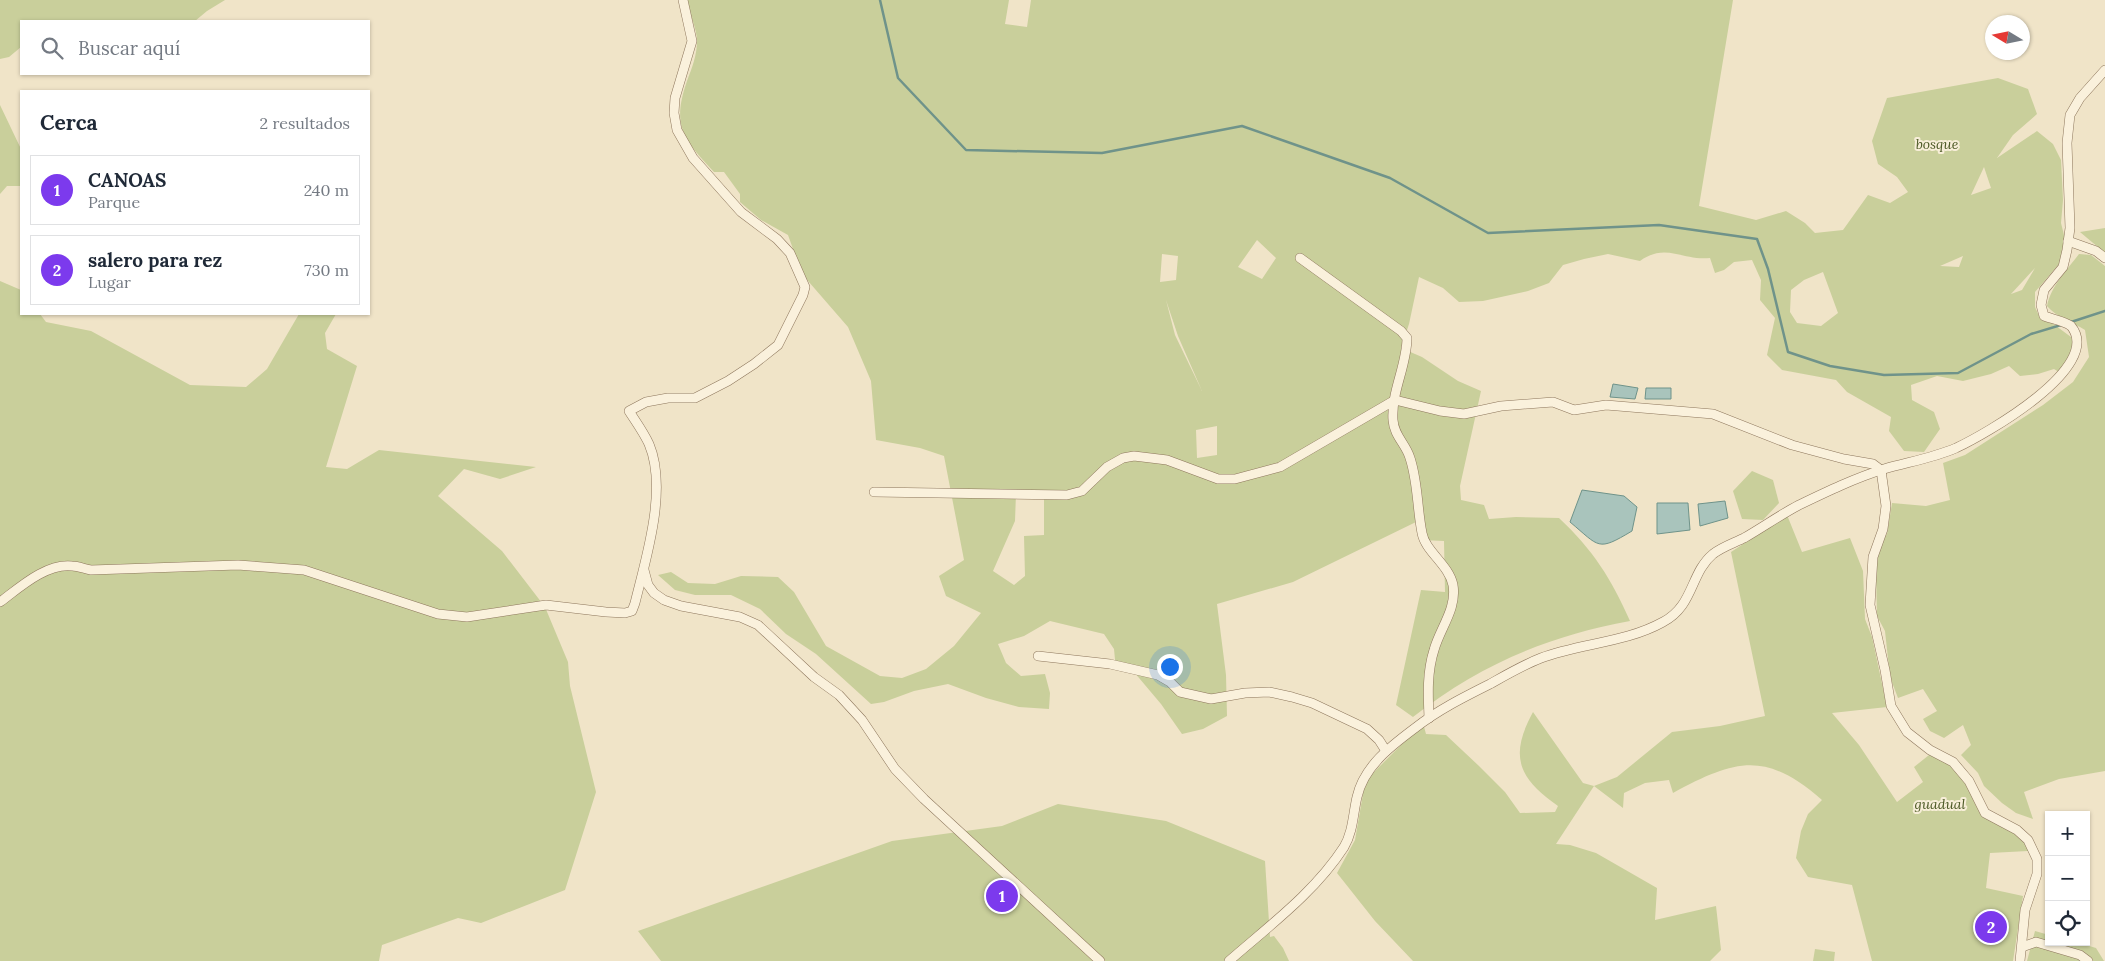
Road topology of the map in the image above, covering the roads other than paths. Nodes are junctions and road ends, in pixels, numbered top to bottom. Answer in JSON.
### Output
{"nodes":[{"id":1,"x":683,"y":0,"type":"edge"},
{"id":2,"x":2105,"y":70,"type":"edge"},
{"id":3,"x":2068,"y":241,"type":"junction"},
{"id":4,"x":1300,"y":258,"type":"dead end"},
{"id":5,"x":2105,"y":258,"type":"edge"},
{"id":6,"x":1395,"y":400,"type":"junction"},
{"id":7,"x":1881,"y":470,"type":"junction"},
{"id":8,"x":874,"y":492,"type":"dead end"},
{"id":9,"x":644,"y":569,"type":"junction"},
{"id":10,"x":0,"y":602,"type":"edge"},
{"id":11,"x":1038,"y":656,"type":"dead end"},
{"id":12,"x":1429,"y":718,"type":"junction"},
{"id":13,"x":1386,"y":751,"type":"junction"},
{"id":14,"x":2022,"y":947,"type":"junction"},
{"id":15,"x":1100,"y":961,"type":"edge"},
{"id":16,"x":1229,"y":961,"type":"edge"},
{"id":17,"x":2020,"y":961,"type":"edge"},
{"id":18,"x":2088,"y":961,"type":"edge"}],
"edges":[{"from":1,"to":9,"type":"street"},
{"from":2,"to":3,"type":"street"},
{"from":3,"to":5,"type":"street"},
{"from":3,"to":7,"type":"street"},
{"from":4,"to":6,"type":"street"},
{"from":6,"to":7,"type":"street"},
{"from":6,"to":8,"type":"street"},
{"from":6,"to":12,"type":"street"},
{"from":7,"to":12,"type":"street"},
{"from":7,"to":14,"type":"street"},
{"from":9,"to":10,"type":"street"},
{"from":9,"to":15,"type":"street"},
{"from":11,"to":13,"type":"street"},
{"from":12,"to":13,"type":"street"},
{"from":13,"to":16,"type":"street"},
{"from":14,"to":17,"type":"street"},
{"from":14,"to":18,"type":"street"}]}
